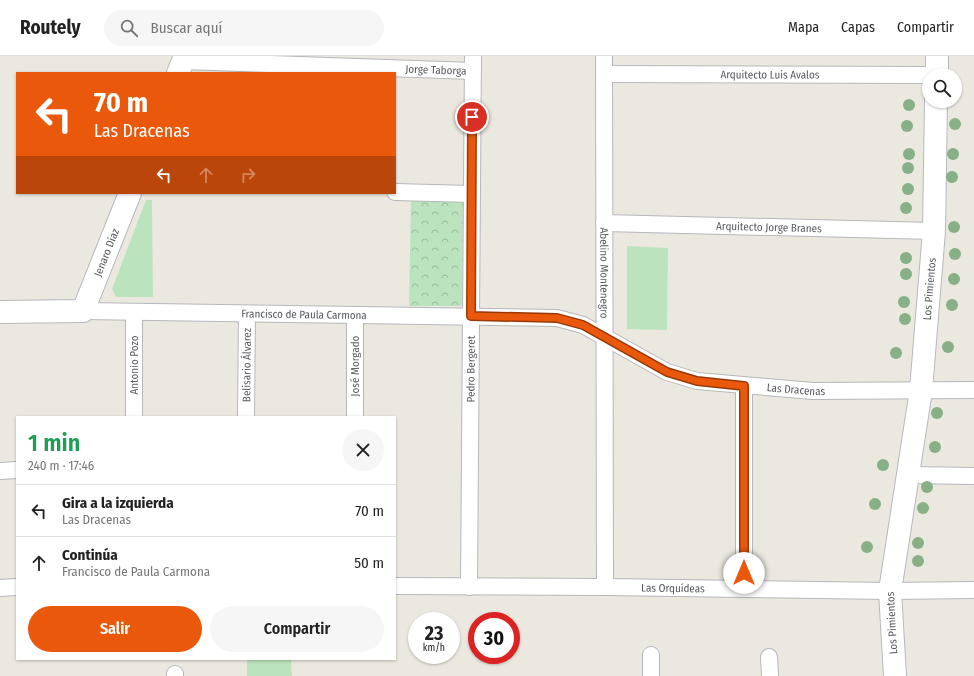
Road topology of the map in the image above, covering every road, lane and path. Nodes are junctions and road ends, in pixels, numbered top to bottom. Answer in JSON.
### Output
{"nodes":[{"id":1,"x":604,"y":56,"type":"edge"},
{"id":2,"x":937,"y":56,"type":"edge"},
{"id":3,"x":182,"y":64,"type":"edge"},
{"id":4,"x":473,"y":64,"type":"edge"},
{"id":5,"x":937,"y":68,"type":"edge"},
{"id":6,"x":604,"y":74,"type":"junction"},
{"id":7,"x":922,"y":75,"type":"edge"},
{"id":8,"x":936,"y":108,"type":"edge"},
{"id":9,"x":396,"y":192,"type":"edge"},
{"id":10,"x":130,"y":194,"type":"edge"},
{"id":11,"x":472,"y":194,"type":"junction"},
{"id":12,"x":604,"y":223,"type":"junction"},
{"id":13,"x":934,"y":231,"type":"junction"},
{"id":14,"x":83,"y":311,"type":"junction"},
{"id":15,"x":0,"y":312,"type":"edge"},
{"id":16,"x":134,"y":313,"type":"junction"},
{"id":17,"x":247,"y":314,"type":"junction"},
{"id":18,"x":355,"y":315,"type":"junction"},
{"id":19,"x":471,"y":316,"type":"junction"},
{"id":20,"x":605,"y":336,"type":"junction"},
{"id":21,"x":744,"y":386,"type":"junction"},
{"id":22,"x":921,"y":390,"type":"junction"},
{"id":23,"x":974,"y":390,"type":"edge"},
{"id":24,"x":134,"y":416,"type":"edge"},
{"id":25,"x":246,"y":416,"type":"edge"},
{"id":26,"x":355,"y":416,"type":"edge"},
{"id":27,"x":16,"y":470,"type":"edge"},
{"id":28,"x":0,"y":471,"type":"edge"},
{"id":29,"x":909,"y":475,"type":"junction"},
{"id":30,"x":974,"y":476,"type":"edge"},
{"id":31,"x":396,"y":586,"type":"edge"},
{"id":32,"x":469,"y":586,"type":"junction"},
{"id":33,"x":16,"y":587,"type":"edge"},
{"id":34,"x":606,"y":587,"type":"junction"},
{"id":35,"x":0,"y":588,"type":"edge"},
{"id":36,"x":744,"y":588,"type":"junction"},
{"id":37,"x":974,"y":590,"type":"edge"},
{"id":38,"x":890,"y":592,"type":"junction"},
{"id":39,"x":651,"y":655,"type":"dead end"},
{"id":40,"x":769,"y":657,"type":"dead end"},
{"id":41,"x":651,"y":676,"type":"edge"},
{"id":42,"x":770,"y":676,"type":"edge"},
{"id":43,"x":895,"y":676,"type":"edge"}],
"edges":[{"from":1,"to":6,"type":"street","name":"Abelino Montenegro"},
{"from":2,"to":5,"type":"main road"},
{"from":3,"to":4,"type":"street","name":"Jorge Taborga"},
{"from":4,"to":11,"type":"street","name":"Pedro Bergeret"},
{"from":6,"to":7,"type":"street","name":"Arquitecto Luis Avalos"},
{"from":6,"to":12,"type":"street","name":"Abelino Montenegro"},
{"from":8,"to":13,"type":"main road","name":"Los Pimientos"},
{"from":9,"to":11,"type":"street"},
{"from":10,"to":14,"type":"main road","name":"Jenaro Díaz"},
{"from":11,"to":19,"type":"street","name":"Pedro Bergeret"},
{"from":12,"to":13,"type":"street","name":"Arquitecto Jorge Branes"},
{"from":12,"to":20,"type":"street","name":"Abelino Montenegro"},
{"from":13,"to":22,"type":"main road","name":"Los Pimientos"},
{"from":14,"to":15,"type":"main road","name":"Francisco de Paula Carmona"},
{"from":14,"to":16,"type":"street","name":"Francisco de Paula Carmona"},
{"from":16,"to":17,"type":"street","name":"Francisco de Paula Carmona"},
{"from":16,"to":24,"type":"street","name":"Antonio Pozo"},
{"from":17,"to":18,"type":"street","name":"Francisco de Paula Carmona"},
{"from":17,"to":25,"type":"street","name":"Belisario Álvarez"},
{"from":18,"to":19,"type":"street","name":"Francisco de Paula Carmona"},
{"from":18,"to":26,"type":"street","name":"José Morgado"},
{"from":19,"to":20,"type":"street","name":"Francisco de Paula Carmona"},
{"from":19,"to":32,"type":"street","name":"Pedro Bergeret"},
{"from":20,"to":21,"type":"street","name":"Las Dracenas"},
{"from":20,"to":34,"type":"street","name":"Abelino Montenegro"},
{"from":21,"to":22,"type":"street","name":"Las Dracenas"},
{"from":21,"to":36,"type":"street"},
{"from":22,"to":23,"type":"street","name":"Las Dracenas"},
{"from":22,"to":29,"type":"main road","name":"Los Pimientos"},
{"from":27,"to":28,"type":"street"},
{"from":29,"to":30,"type":"street"},
{"from":29,"to":38,"type":"main road","name":"Los Pimientos"},
{"from":31,"to":32,"type":"street","name":"Las Orquídeas"},
{"from":32,"to":34,"type":"street","name":"Las Orquídeas"},
{"from":33,"to":35,"type":"street"},
{"from":34,"to":36,"type":"street","name":"Las Orquídeas"},
{"from":36,"to":38,"type":"street","name":"Las Orquídeas"},
{"from":37,"to":38,"type":"street","name":"Las Orquídeas"},
{"from":38,"to":43,"type":"main road","name":"Los Pimientos"},
{"from":39,"to":41,"type":"street"},
{"from":40,"to":42,"type":"street"}]}
